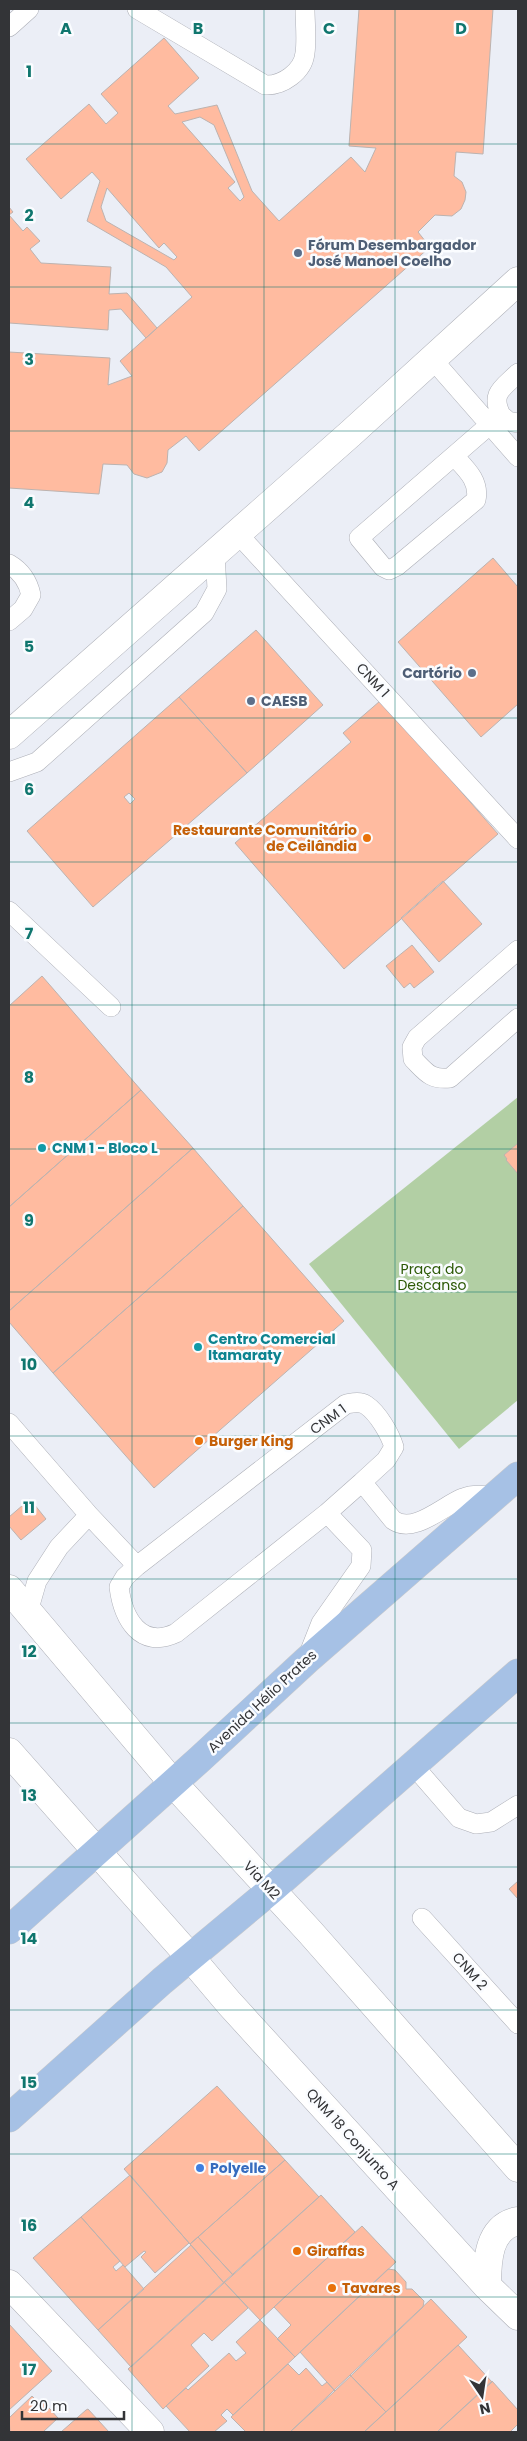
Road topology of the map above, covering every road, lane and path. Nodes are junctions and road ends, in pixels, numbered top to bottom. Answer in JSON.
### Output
{"nodes":[{"id":1,"x":29,"y":9,"type":"edge"},
{"id":2,"x":137,"y":9,"type":"edge"},
{"id":3,"x":305,"y":9,"type":"edge"},
{"id":4,"x":9,"y":27,"type":"edge"},
{"id":5,"x":518,"y":281,"type":"edge"},
{"id":6,"x":433,"y":360,"type":"junction"},
{"id":7,"x":518,"y":374,"type":"edge"},
{"id":8,"x":496,"y":421,"type":"junction"},
{"id":9,"x":518,"y":423,"type":"edge"},
{"id":10,"x":454,"y":456,"type":"junction"},
{"id":11,"x":518,"y":457,"type":"edge"},
{"id":12,"x":238,"y":534,"type":"junction"},
{"id":13,"x":215,"y":553,"type":"junction"},
{"id":14,"x":9,"y":564,"type":"edge"},
{"id":15,"x":9,"y":621,"type":"edge"},
{"id":16,"x":9,"y":735,"type":"edge"},
{"id":17,"x":9,"y":772,"type":"edge"},
{"id":18,"x":515,"y":828,"type":"edge"},
{"id":19,"x":9,"y":911,"type":"edge"},
{"id":20,"x":518,"y":950,"type":"edge"},
{"id":21,"x":111,"y":1007,"type":"dead end"},
{"id":22,"x":518,"y":1018,"type":"edge"},
{"id":23,"x":9,"y":1423,"type":"edge"},
{"id":24,"x":518,"y":1476,"type":"edge"},
{"id":25,"x":362,"y":1482,"type":"junction"},
{"id":26,"x":494,"y":1497,"type":"junction"},
{"id":27,"x":327,"y":1513,"type":"junction"},
{"id":28,"x":89,"y":1516,"type":"junction"},
{"id":29,"x":137,"y":1566,"type":"junction"},
{"id":30,"x":9,"y":1589,"type":"edge"},
{"id":31,"x":28,"y":1612,"type":"junction"},
{"id":32,"x":307,"y":1660,"type":"junction"},
{"id":33,"x":518,"y":1673,"type":"edge"},
{"id":34,"x":9,"y":1752,"type":"edge"},
{"id":35,"x":413,"y":1765,"type":"junction"},
{"id":36,"x":172,"y":1783,"type":"junction"},
{"id":37,"x":518,"y":1805,"type":"edge"},
{"id":38,"x":97,"y":1850,"type":"junction"},
{"id":39,"x":271,"y":1890,"type":"junction"},
{"id":40,"x":422,"y":1918,"type":"dead end"},
{"id":41,"x":9,"y":1930,"type":"edge"},
{"id":42,"x":192,"y":1958,"type":"junction"},
{"id":43,"x":518,"y":2024,"type":"edge"},
{"id":44,"x":9,"y":2118,"type":"edge"},
{"id":45,"x":518,"y":2168,"type":"edge"},
{"id":46,"x":518,"y":2221,"type":"edge"},
{"id":47,"x":9,"y":2284,"type":"edge"},
{"id":48,"x":487,"y":2286,"type":"junction"},
{"id":49,"x":518,"y":2316,"type":"edge"},
{"id":50,"x":150,"y":2432,"type":"edge"}],
"edges":[{"from":1,"to":4,"type":"lane"},
{"from":2,"to":3,"type":"lane"},
{"from":5,"to":6,"type":"main road"},
{"from":6,"to":8,"type":"lane"},
{"from":6,"to":12,"type":"main road"},
{"from":7,"to":8,"type":"lane"},
{"from":8,"to":9,"type":"lane"},
{"from":8,"to":10,"type":"lane"},
{"from":8,"to":11,"type":"lane"},
{"from":10,"to":10,"type":"lane"},
{"from":12,"to":13,"type":"main road"},
{"from":12,"to":18,"type":"lane","name":"CNM 1"},
{"from":13,"to":16,"type":"main road"},
{"from":13,"to":17,"type":"lane"},
{"from":14,"to":15,"type":"lane"},
{"from":19,"to":21,"type":"lane"},
{"from":20,"to":22,"type":"lane"},
{"from":23,"to":28,"type":"lane"},
{"from":24,"to":26,"type":"main road","name":"Avenida Hélio Prates"},
{"from":25,"to":26,"type":"lane"},
{"from":25,"to":27,"type":"lane"},
{"from":25,"to":29,"type":"lane","name":"CNM 1"},
{"from":26,"to":32,"type":"main road","name":"Avenida Hélio Prates"},
{"from":27,"to":29,"type":"lane","name":"CNM 1"},
{"from":27,"to":32,"type":"lane"},
{"from":28,"to":29,"type":"lane"},
{"from":28,"to":31,"type":"lane"},
{"from":30,"to":31,"type":"main road","name":"Via M2"},
{"from":31,"to":36,"type":"main road","name":"Via M2"},
{"from":32,"to":36,"type":"main road","name":"Avenida Hélio Prates"},
{"from":33,"to":35,"type":"main road"},
{"from":34,"to":38,"type":"main road"},
{"from":35,"to":37,"type":"lane"},
{"from":35,"to":39,"type":"main road"},
{"from":36,"to":38,"type":"main road","name":"Avenida Hélio Prates"},
{"from":36,"to":39,"type":"main road","name":"Via M2"},
{"from":38,"to":41,"type":"main road","name":"Avenida Hélio Prates"},
{"from":38,"to":42,"type":"main road"},
{"from":39,"to":42,"type":"main road"},
{"from":39,"to":45,"type":"main road","name":"Via M2"},
{"from":40,"to":43,"type":"lane","name":"CNM 2"},
{"from":42,"to":44,"type":"main road"},
{"from":42,"to":48,"type":"main road","name":"QNM 18 Conjunto A"},
{"from":46,"to":48,"type":"main road"},
{"from":47,"to":50,"type":"main road"},
{"from":48,"to":49,"type":"main road","name":"QNM 18 Conjunto A"}]}
